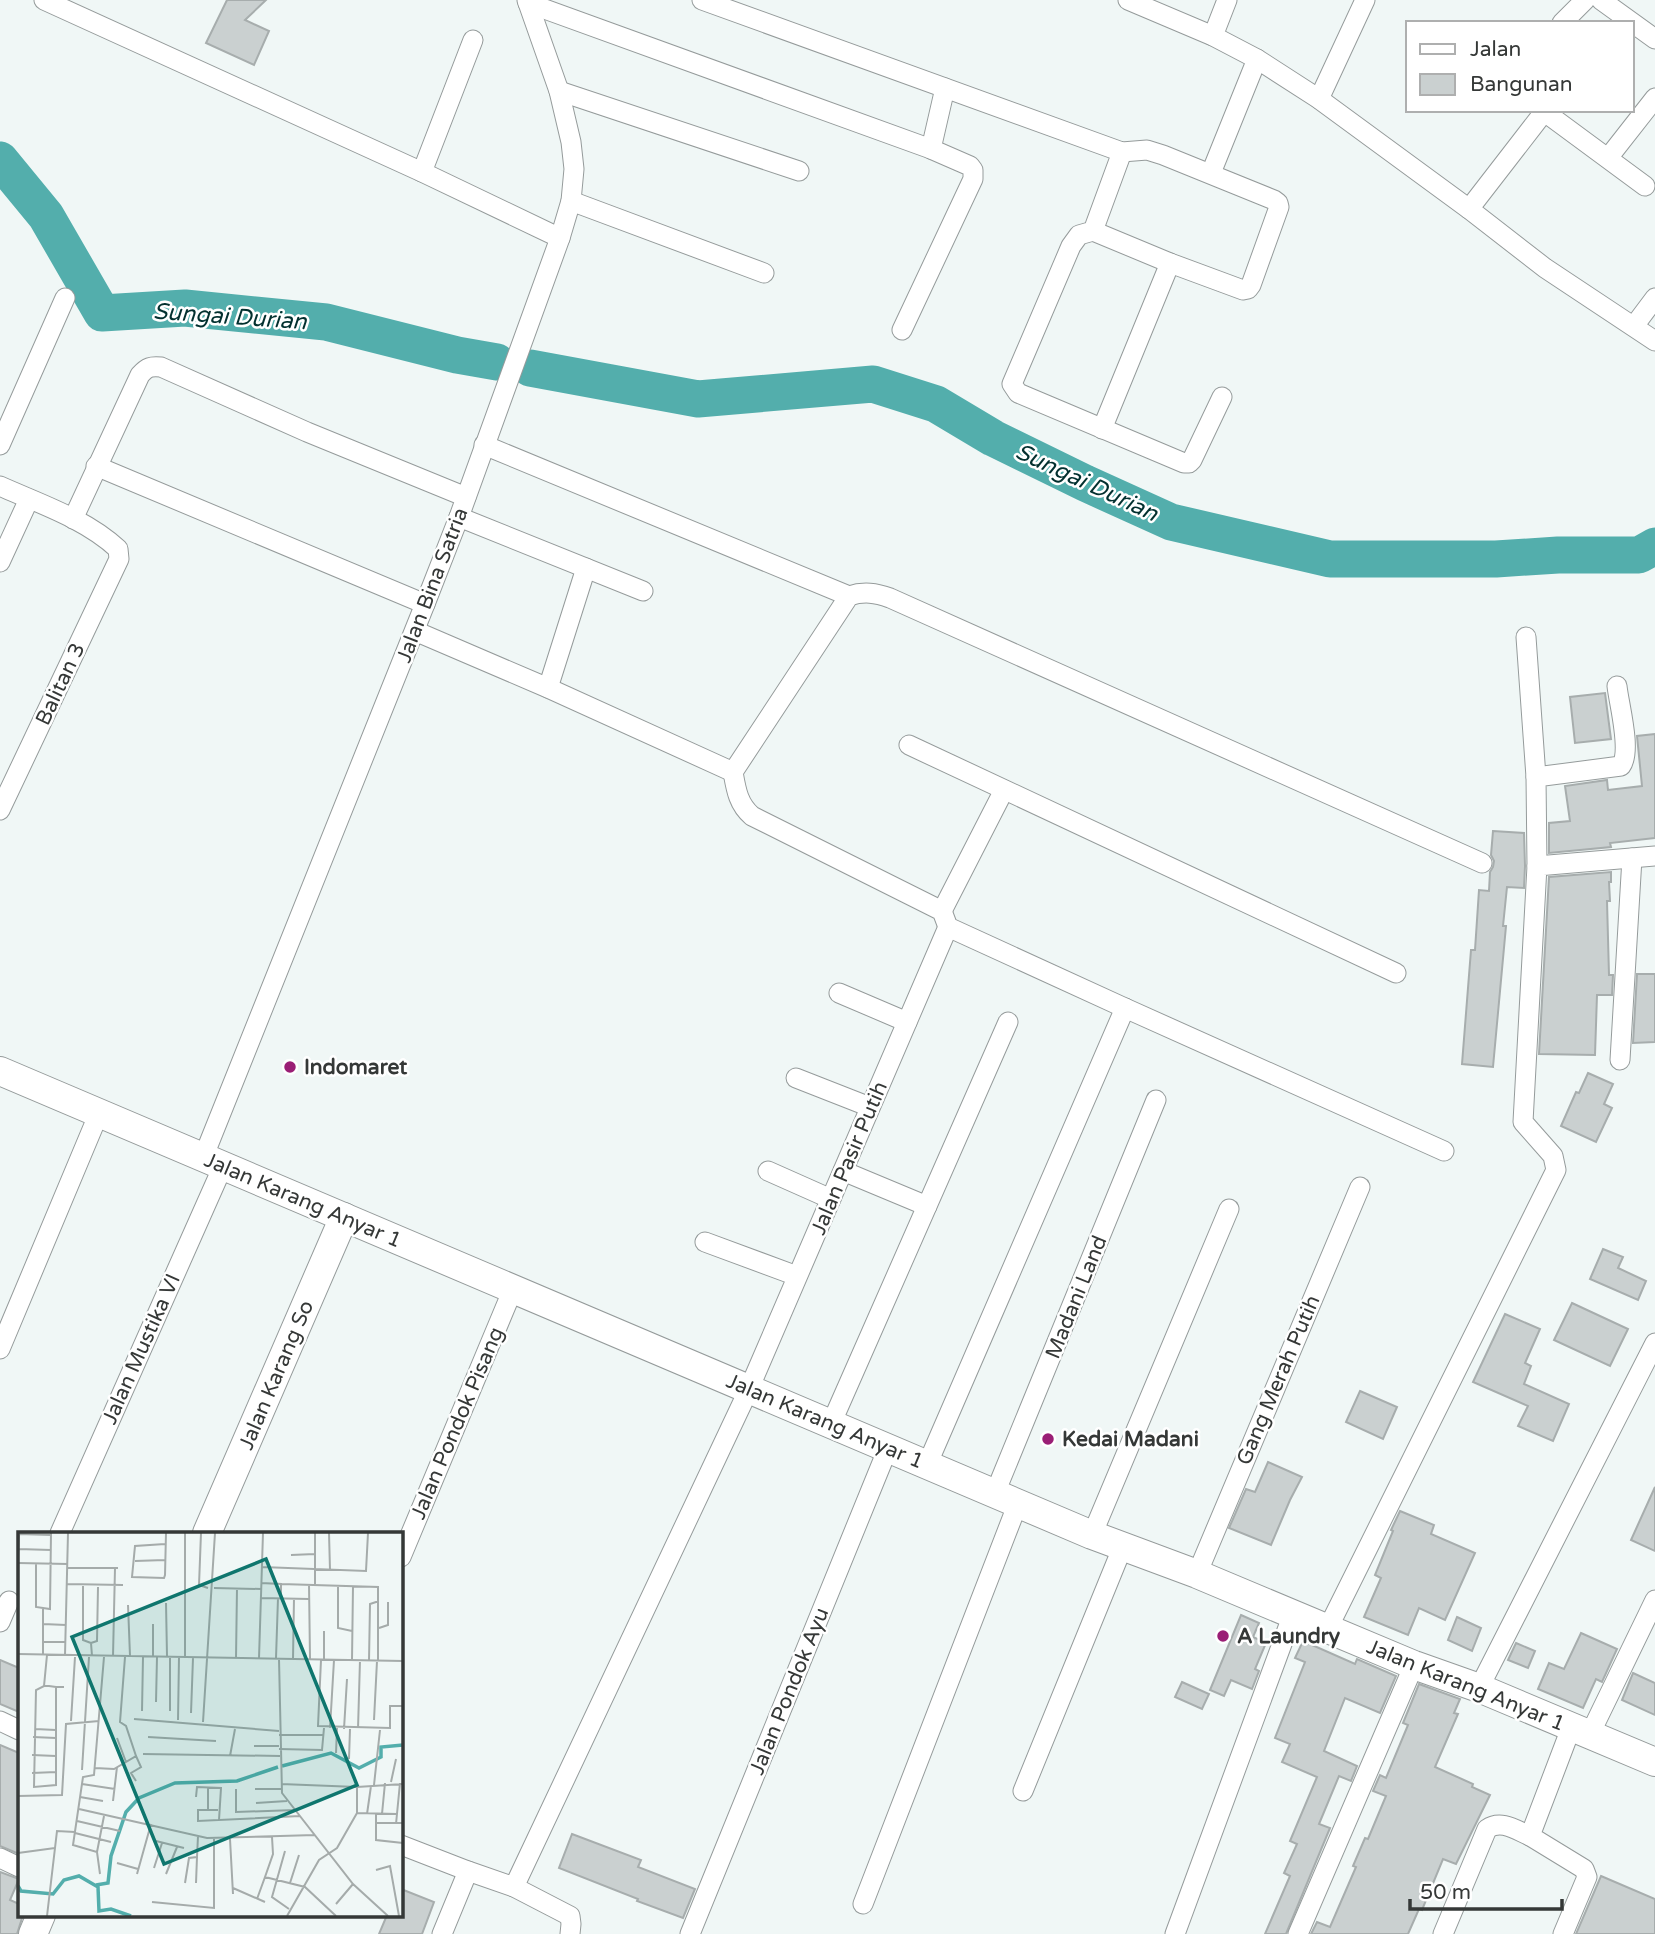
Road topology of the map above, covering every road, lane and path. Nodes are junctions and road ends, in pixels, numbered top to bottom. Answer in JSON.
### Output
{"nodes":[{"id":1,"x":44,"y":0,"type":"edge"},
{"id":2,"x":702,"y":0,"type":"edge"},
{"id":3,"x":1128,"y":0,"type":"edge"},
{"id":4,"x":1227,"y":0,"type":"edge"},
{"id":5,"x":1365,"y":0,"type":"edge"},
{"id":6,"x":1584,"y":0,"type":"edge"},
{"id":7,"x":1601,"y":0,"type":"edge"},
{"id":8,"x":528,"y":1,"type":"edge"},
{"id":9,"x":1564,"y":21,"type":"edge"},
{"id":10,"x":1630,"y":21,"type":"edge"},
{"id":11,"x":1634,"y":24,"type":"edge"},
{"id":12,"x":1213,"y":36,"type":"junction"},
{"id":13,"x":1655,"y":39,"type":"edge"},
{"id":14,"x":473,"y":40,"type":"dead end"},
{"id":15,"x":1257,"y":59,"type":"junction"},
{"id":16,"x":945,"y":88,"type":"junction"},
{"id":17,"x":559,"y":91,"type":"junction"},
{"id":18,"x":1655,"y":98,"type":"edge"},
{"id":19,"x":1318,"y":99,"type":"junction"},
{"id":20,"x":1542,"y":112,"type":"edge"},
{"id":21,"x":1544,"y":112,"type":"edge"},
{"id":22,"x":931,"y":149,"type":"junction"},
{"id":23,"x":1122,"y":152,"type":"junction"},
{"id":24,"x":1608,"y":158,"type":"junction"},
{"id":25,"x":799,"y":171,"type":"dead end"},
{"id":26,"x":422,"y":172,"type":"junction"},
{"id":27,"x":1211,"y":173,"type":"junction"},
{"id":28,"x":1645,"y":186,"type":"dead end"},
{"id":29,"x":571,"y":201,"type":"junction"},
{"id":30,"x":1469,"y":209,"type":"junction"},
{"id":31,"x":1094,"y":231,"type":"junction"},
{"id":32,"x":559,"y":238,"type":"junction"},
{"id":33,"x":1170,"y":263,"type":"junction"},
{"id":34,"x":764,"y":274,"type":"dead end"},
{"id":35,"x":65,"y":298,"type":"dead end"},
{"id":36,"x":1655,"y":298,"type":"edge"},
{"id":37,"x":1633,"y":326,"type":"junction"},
{"id":38,"x":902,"y":330,"type":"dead end"},
{"id":39,"x":1655,"y":341,"type":"edge"},
{"id":40,"x":1222,"y":397,"type":"dead end"},
{"id":41,"x":1102,"y":429,"type":"junction"},
{"id":42,"x":484,"y":444,"type":"junction"},
{"id":43,"x":0,"y":445,"type":"edge"},
{"id":44,"x":96,"y":466,"type":"junction"},
{"id":45,"x":0,"y":486,"type":"edge"},
{"id":46,"x":466,"y":496,"type":"junction"},
{"id":47,"x":29,"y":499,"type":"junction"},
{"id":48,"x":459,"y":517,"type":"junction"},
{"id":49,"x":73,"y":519,"type":"junction"},
{"id":50,"x":0,"y":562,"type":"edge"},
{"id":51,"x":586,"y":568,"type":"junction"},
{"id":52,"x":643,"y":591,"type":"dead end"},
{"id":53,"x":849,"y":596,"type":"junction"},
{"id":54,"x":425,"y":604,"type":"junction"},
{"id":55,"x":415,"y":631,"type":"junction"},
{"id":56,"x":1526,"y":637,"type":"dead end"},
{"id":57,"x":1616,"y":686,"type":"dead end"},
{"id":58,"x":548,"y":688,"type":"junction"},
{"id":59,"x":909,"y":745,"type":"dead end"},
{"id":60,"x":733,"y":772,"type":"junction"},
{"id":61,"x":1536,"y":777,"type":"junction"},
{"id":62,"x":1004,"y":790,"type":"junction"},
{"id":63,"x":0,"y":810,"type":"edge"},
{"id":64,"x":1655,"y":856,"type":"edge"},
{"id":65,"x":1632,"y":858,"type":"junction"},
{"id":66,"x":1482,"y":863,"type":"dead end"},
{"id":67,"x":1537,"y":866,"type":"junction"},
{"id":68,"x":945,"y":919,"type":"junction"},
{"id":69,"x":1395,"y":973,"type":"dead end"},
{"id":70,"x":839,"y":993,"type":"dead end"},
{"id":71,"x":1125,"y":1008,"type":"junction"},
{"id":72,"x":907,"y":1022,"type":"junction"},
{"id":73,"x":1008,"y":1022,"type":"dead end"},
{"id":74,"x":1620,"y":1060,"type":"dead end"},
{"id":75,"x":0,"y":1071,"type":"edge"},
{"id":76,"x":796,"y":1078,"type":"dead end"},
{"id":77,"x":1156,"y":1100,"type":"dead end"},
{"id":78,"x":870,"y":1107,"type":"junction"},
{"id":79,"x":99,"y":1113,"type":"junction"},
{"id":80,"x":1444,"y":1151,"type":"dead end"},
{"id":81,"x":213,"y":1162,"type":"junction"},
{"id":82,"x":768,"y":1171,"type":"dead end"},
{"id":83,"x":843,"y":1171,"type":"junction"},
{"id":84,"x":1360,"y":1187,"type":"dead end"},
{"id":85,"x":831,"y":1199,"type":"junction"},
{"id":86,"x":927,"y":1206,"type":"junction"},
{"id":87,"x":1229,"y":1209,"type":"dead end"},
{"id":88,"x":344,"y":1217,"type":"junction"},
{"id":89,"x":705,"y":1242,"type":"dead end"},
{"id":90,"x":797,"y":1276,"type":"junction"},
{"id":91,"x":513,"y":1289,"type":"junction"},
{"id":92,"x":1655,"y":1343,"type":"edge"},
{"id":93,"x":0,"y":1349,"type":"edge"},
{"id":94,"x":749,"y":1388,"type":"junction"},
{"id":95,"x":831,"y":1424,"type":"junction"},
{"id":96,"x":888,"y":1448,"type":"junction"},
{"id":97,"x":927,"y":1465,"type":"junction"},
{"id":98,"x":1007,"y":1498,"type":"junction"},
{"id":99,"x":60,"y":1532,"type":"edge"},
{"id":100,"x":207,"y":1532,"type":"edge"},
{"id":101,"x":1092,"y":1535,"type":"junction"},
{"id":102,"x":1123,"y":1546,"type":"junction"},
{"id":103,"x":402,"y":1555,"type":"edge"},
{"id":104,"x":1198,"y":1574,"type":"junction"},
{"id":105,"x":1655,"y":1600,"type":"edge"},
{"id":106,"x":9,"y":1601,"type":"edge"},
{"id":107,"x":1293,"y":1614,"type":"junction"},
{"id":108,"x":0,"y":1622,"type":"edge"},
{"id":109,"x":1328,"y":1628,"type":"junction"},
{"id":110,"x":1415,"y":1665,"type":"junction"},
{"id":111,"x":1479,"y":1688,"type":"junction"},
{"id":112,"x":0,"y":1721,"type":"edge"},
{"id":113,"x":18,"y":1730,"type":"edge"},
{"id":114,"x":1581,"y":1731,"type":"junction"},
{"id":115,"x":1655,"y":1762,"type":"edge"},
{"id":116,"x":1023,"y":1791,"type":"dead end"},
{"id":117,"x":1530,"y":1836,"type":"junction"},
{"id":118,"x":402,"y":1845,"type":"edge"},
{"id":119,"x":0,"y":1858,"type":"edge"},
{"id":120,"x":18,"y":1867,"type":"edge"},
{"id":121,"x":468,"y":1871,"type":"junction"},
{"id":122,"x":514,"y":1888,"type":"junction"},
{"id":123,"x":863,"y":1904,"type":"dead end"},
{"id":124,"x":41,"y":1916,"type":"edge"},
{"id":125,"x":33,"y":1934,"type":"edge"},
{"id":126,"x":442,"y":1934,"type":"edge"},
{"id":127,"x":570,"y":1934,"type":"edge"},
{"id":128,"x":690,"y":1934,"type":"edge"},
{"id":129,"x":1175,"y":1934,"type":"edge"},
{"id":130,"x":1298,"y":1934,"type":"edge"},
{"id":131,"x":1443,"y":1934,"type":"edge"},
{"id":132,"x":1563,"y":1934,"type":"edge"}],
"edges":[{"from":1,"to":26,"type":"street"},
{"from":2,"to":16,"type":"street"},
{"from":3,"to":12,"type":"street"},
{"from":4,"to":12,"type":"street"},
{"from":5,"to":19,"type":"street"},
{"from":6,"to":9,"type":"street"},
{"from":7,"to":10,"type":"street"},
{"from":8,"to":17,"type":"street","name":"Jalan Bina Satria"},
{"from":8,"to":22,"type":"street"},
{"from":11,"to":13,"type":"street"},
{"from":12,"to":15,"type":"street"},
{"from":14,"to":26,"type":"street"},
{"from":15,"to":19,"type":"street"},
{"from":15,"to":27,"type":"street"},
{"from":16,"to":22,"type":"street"},
{"from":16,"to":23,"type":"street"},
{"from":17,"to":25,"type":"street"},
{"from":17,"to":29,"type":"street","name":"Jalan Bina Satria"},
{"from":18,"to":24,"type":"street"},
{"from":19,"to":30,"type":"street"},
{"from":20,"to":30,"type":"street"},
{"from":21,"to":24,"type":"street"},
{"from":22,"to":38,"type":"street"},
{"from":23,"to":27,"type":"street"},
{"from":23,"to":31,"type":"street"},
{"from":24,"to":28,"type":"street"},
{"from":26,"to":32,"type":"street"},
{"from":27,"to":33,"type":"street"},
{"from":29,"to":32,"type":"street","name":"Jalan Bina Satria"},
{"from":29,"to":34,"type":"street"},
{"from":30,"to":37,"type":"street"},
{"from":31,"to":33,"type":"street"},
{"from":31,"to":41,"type":"street"},
{"from":32,"to":42,"type":"street","name":"Jalan Bina Satria"},
{"from":33,"to":41,"type":"street"},
{"from":35,"to":43,"type":"street"},
{"from":36,"to":37,"type":"street"},
{"from":37,"to":39,"type":"street"},
{"from":40,"to":41,"type":"street"},
{"from":42,"to":46,"type":"street","name":"Jalan Bina Satria"},
{"from":42,"to":53,"type":"street"},
{"from":44,"to":46,"type":"street"},
{"from":44,"to":49,"type":"street"},
{"from":44,"to":54,"type":"street"},
{"from":45,"to":47,"type":"street"},
{"from":46,"to":48,"type":"street","name":"Jalan Bina Satria"},
{"from":47,"to":49,"type":"street"},
{"from":47,"to":50,"type":"street"},
{"from":48,"to":51,"type":"street"},
{"from":48,"to":54,"type":"street","name":"Jalan Bina Satria"},
{"from":49,"to":63,"type":"street","name":"Balitan 3"},
{"from":51,"to":52,"type":"street"},
{"from":51,"to":58,"type":"street"},
{"from":53,"to":60,"type":"street"},
{"from":53,"to":66,"type":"street"},
{"from":54,"to":55,"type":"street","name":"Jalan Bina Satria"},
{"from":55,"to":58,"type":"street"},
{"from":55,"to":81,"type":"street","name":"Jalan Bina Satria"},
{"from":56,"to":61,"type":"street"},
{"from":57,"to":61,"type":"street"},
{"from":58,"to":60,"type":"street"},
{"from":59,"to":62,"type":"street"},
{"from":60,"to":68,"type":"street"},
{"from":61,"to":67,"type":"street"},
{"from":62,"to":68,"type":"street","name":"Jalan Pasir Putih"},
{"from":62,"to":69,"type":"street"},
{"from":64,"to":65,"type":"street"},
{"from":65,"to":67,"type":"street"},
{"from":65,"to":74,"type":"street"},
{"from":67,"to":109,"type":"street"},
{"from":68,"to":71,"type":"street"},
{"from":68,"to":72,"type":"street","name":"Jalan Pasir Putih"},
{"from":70,"to":72,"type":"street"},
{"from":71,"to":80,"type":"street"},
{"from":71,"to":97,"type":"street"},
{"from":72,"to":78,"type":"street","name":"Jalan Pasir Putih"},
{"from":73,"to":86,"type":"street"},
{"from":75,"to":79,"type":"main road","name":"Jalan Karang Anyar 1"},
{"from":76,"to":78,"type":"street"},
{"from":77,"to":98,"type":"street","name":"Madani Land"},
{"from":78,"to":83,"type":"street","name":"Jalan Pasir Putih"},
{"from":79,"to":81,"type":"main road","name":"Jalan Karang Anyar 1"},
{"from":79,"to":93,"type":"street"},
{"from":81,"to":88,"type":"main road","name":"Jalan Karang Anyar 1"},
{"from":81,"to":99,"type":"street","name":"Jalan Mustika VI"},
{"from":82,"to":85,"type":"street"},
{"from":83,"to":85,"type":"street","name":"Jalan Pasir Putih"},
{"from":83,"to":86,"type":"street"},
{"from":84,"to":104,"type":"street","name":"Gang Merah Putih"},
{"from":85,"to":90,"type":"street","name":"Jalan Pasir Putih"},
{"from":86,"to":95,"type":"street"},
{"from":87,"to":101,"type":"street"},
{"from":88,"to":91,"type":"main road","name":"Jalan Karang Anyar 1"},
{"from":88,"to":100,"type":"main road","name":"Jalan Karang So"},
{"from":89,"to":90,"type":"street"},
{"from":90,"to":94,"type":"street","name":"Jalan Pasir Putih"},
{"from":91,"to":94,"type":"main road","name":"Jalan Karang Anyar 1"},
{"from":91,"to":103,"type":"street","name":"Jalan Pondok Pisang"},
{"from":92,"to":111,"type":"street"},
{"from":94,"to":95,"type":"main road","name":"Jalan Karang Anyar 1"},
{"from":94,"to":122,"type":"street","name":"Jalan Pasir Putih"},
{"from":95,"to":96,"type":"main road","name":"Jalan Karang Anyar 1"},
{"from":96,"to":97,"type":"main road","name":"Jalan Karang Anyar 1"},
{"from":96,"to":128,"type":"street","name":"Jalan Pondok Ayu"},
{"from":97,"to":98,"type":"main road","name":"Jalan Karang Anyar 1"},
{"from":98,"to":101,"type":"main road","name":"Jalan Karang Anyar 1"},
{"from":98,"to":123,"type":"street","name":"Madani Land"},
{"from":101,"to":102,"type":"main road","name":"Jalan Karang Anyar 1"},
{"from":102,"to":104,"type":"main road","name":"Jalan Karang Anyar 1"},
{"from":102,"to":116,"type":"street"},
{"from":104,"to":107,"type":"main road","name":"Jalan Karang Anyar 1"},
{"from":105,"to":114,"type":"street"},
{"from":106,"to":108,"type":"street"},
{"from":107,"to":109,"type":"main road","name":"Jalan Karang Anyar 1"},
{"from":107,"to":129,"type":"street"},
{"from":109,"to":110,"type":"main road","name":"Jalan Karang Anyar 1"},
{"from":110,"to":111,"type":"main road","name":"Jalan Karang Anyar 1"},
{"from":110,"to":130,"type":"street"},
{"from":111,"to":114,"type":"main road","name":"Jalan Karang Anyar 1"},
{"from":112,"to":113,"type":"street"},
{"from":114,"to":115,"type":"main road","name":"Jalan Karang Anyar 1"},
{"from":114,"to":117,"type":"street"},
{"from":117,"to":131,"type":"street"},
{"from":117,"to":132,"type":"street"},
{"from":118,"to":121,"type":"street"},
{"from":119,"to":120,"type":"street"},
{"from":121,"to":122,"type":"street"},
{"from":121,"to":126,"type":"street"},
{"from":122,"to":127,"type":"street"},
{"from":124,"to":125,"type":"main road"}]}
